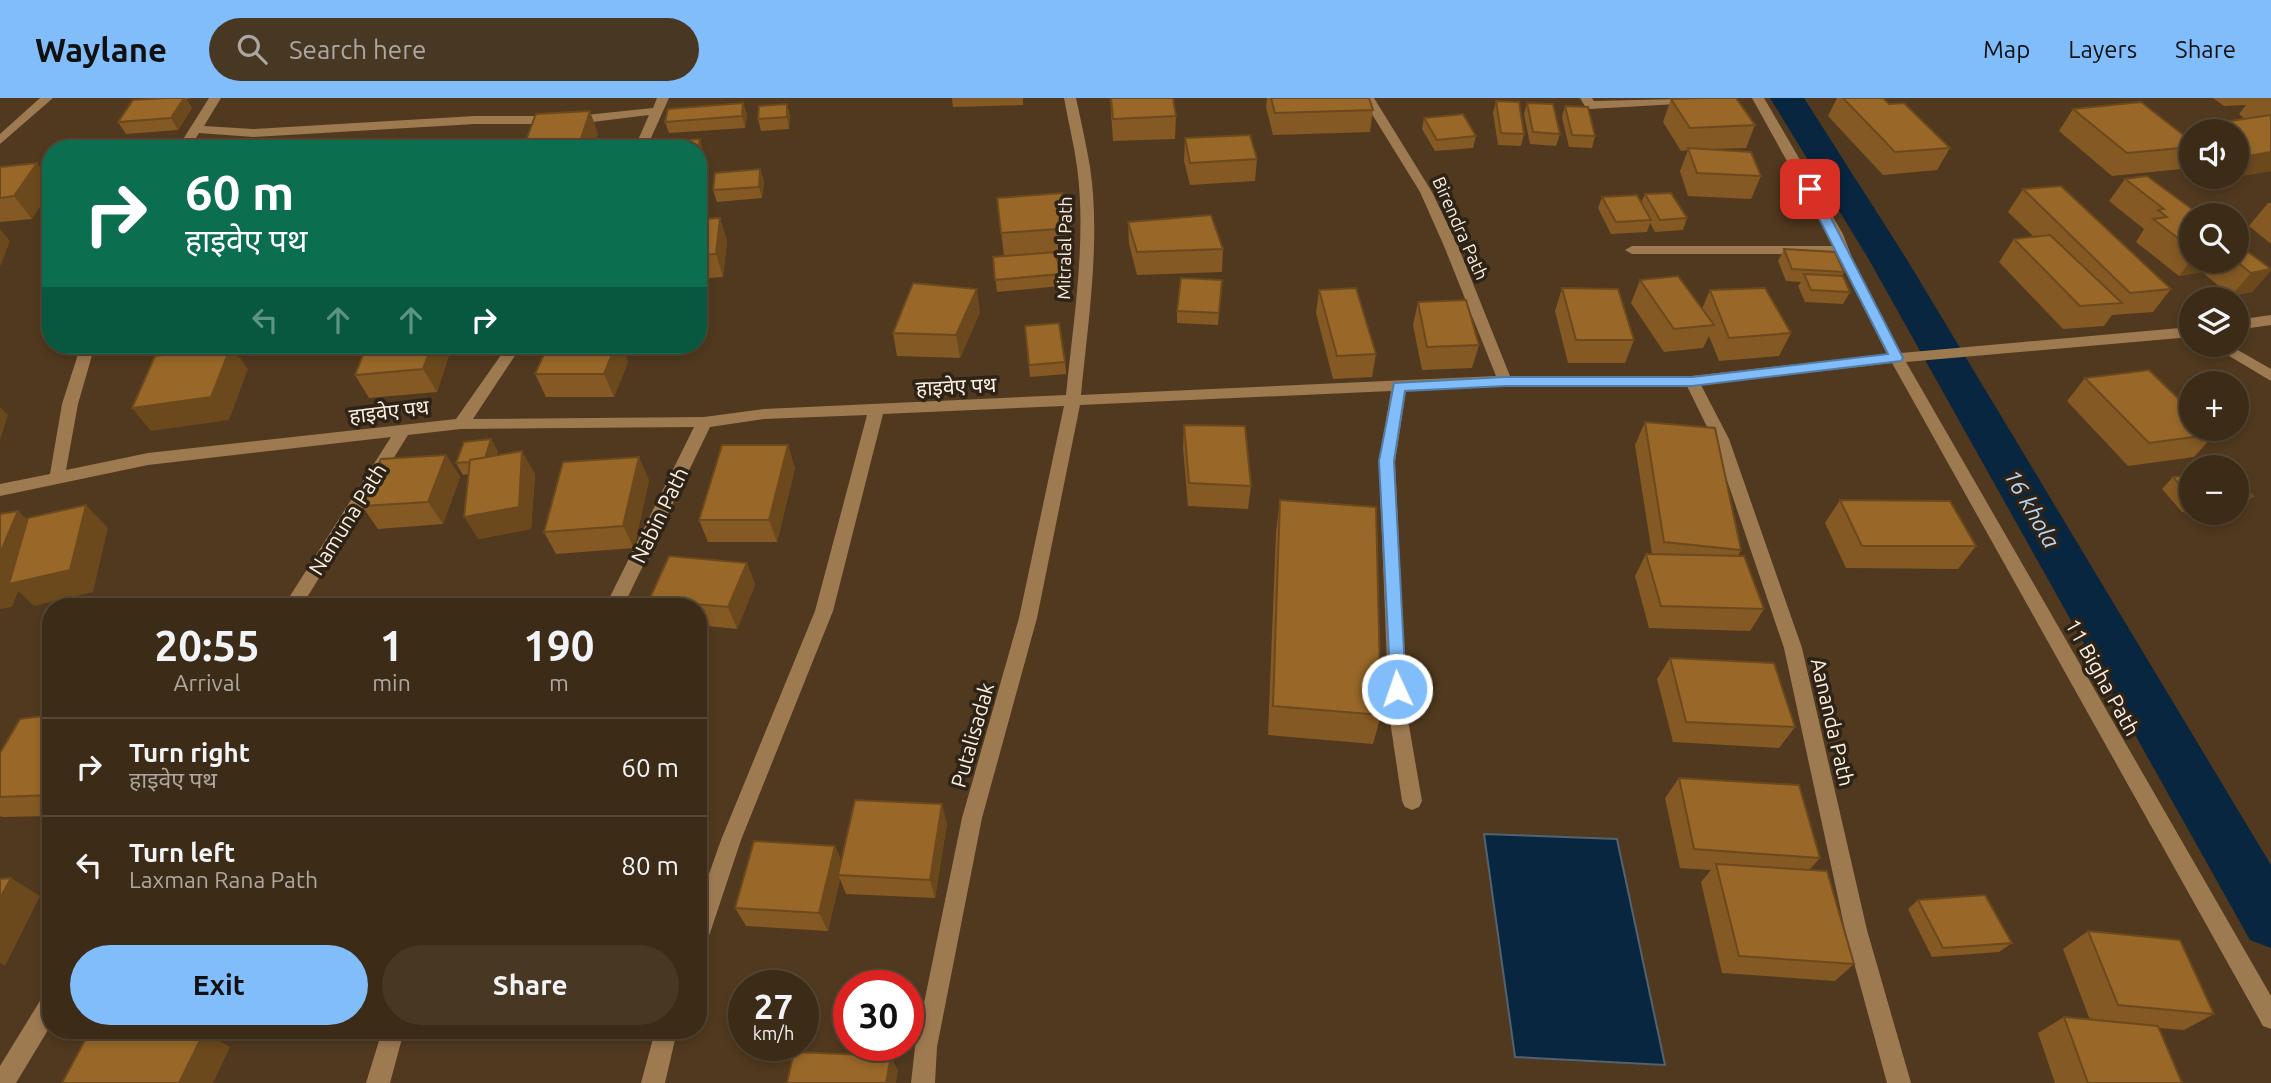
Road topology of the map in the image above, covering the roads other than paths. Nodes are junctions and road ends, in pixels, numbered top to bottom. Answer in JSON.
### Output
{"nodes":[{"id":1,"x":47,"y":98,"type":"edge"},
{"id":2,"x":215,"y":98,"type":"edge"},
{"id":3,"x":663,"y":98,"type":"edge"},
{"id":4,"x":1070,"y":98,"type":"edge"},
{"id":5,"x":1368,"y":98,"type":"edge"},
{"id":6,"x":1712,"y":98,"type":"edge"},
{"id":7,"x":1758,"y":98,"type":"edge"},
{"id":8,"x":1588,"y":102,"type":"edge"},
{"id":9,"x":657,"y":111,"type":"junction"},
{"id":10,"x":195,"y":129,"type":"junction"},
{"id":11,"x":0,"y":140,"type":"edge"},
{"id":12,"x":188,"y":140,"type":"edge"},
{"id":13,"x":644,"y":140,"type":"edge"},
{"id":14,"x":1632,"y":250,"type":"dead end"},
{"id":15,"x":1842,"y":250,"type":"junction"},
{"id":16,"x":2271,"y":320,"type":"edge"},
{"id":17,"x":2249,"y":323,"type":"edge"},
{"id":18,"x":2179,"y":332,"type":"edge"},
{"id":19,"x":85,"y":354,"type":"edge"},
{"id":20,"x":509,"y":354,"type":"edge"},
{"id":21,"x":2239,"y":357,"type":"edge"},
{"id":22,"x":1896,"y":358,"type":"junction"},
{"id":23,"x":2271,"y":376,"type":"edge"},
{"id":24,"x":1505,"y":381,"type":"junction"},
{"id":25,"x":1692,"y":382,"type":"junction"},
{"id":26,"x":1399,"y":386,"type":"junction"},
{"id":27,"x":1073,"y":401,"type":"junction"},
{"id":28,"x":876,"y":411,"type":"junction"},
{"id":29,"x":704,"y":422,"type":"junction"},
{"id":30,"x":461,"y":424,"type":"junction"},
{"id":31,"x":402,"y":431,"type":"junction"},
{"id":32,"x":57,"y":478,"type":"junction"},
{"id":33,"x":0,"y":489,"type":"edge"},
{"id":34,"x":298,"y":598,"type":"edge"},
{"id":35,"x":618,"y":598,"type":"edge"},
{"id":36,"x":1412,"y":802,"type":"dead end"},
{"id":37,"x":707,"y":910,"type":"edge"},
{"id":38,"x":2271,"y":1018,"type":"edge"},
{"id":39,"x":42,"y":1019,"type":"edge"},
{"id":40,"x":391,"y":1039,"type":"edge"},
{"id":41,"x":664,"y":1039,"type":"edge"},
{"id":42,"x":3,"y":1083,"type":"edge"},
{"id":43,"x":378,"y":1083,"type":"edge"},
{"id":44,"x":653,"y":1083,"type":"edge"},
{"id":45,"x":923,"y":1083,"type":"edge"},
{"id":46,"x":1899,"y":1083,"type":"edge"}],
"edges":[{"from":1,"to":11,"type":"street"},
{"from":2,"to":10,"type":"street"},
{"from":3,"to":9,"type":"street"},
{"from":4,"to":27,"type":"street","name":"Mitralal Path"},
{"from":5,"to":24,"type":"street","name":"Birendra Path"},
{"from":6,"to":8,"type":"street"},
{"from":7,"to":15,"type":"street","name":"11 Bigha Path"},
{"from":9,"to":10,"type":"street"},
{"from":9,"to":13,"type":"street"},
{"from":10,"to":12,"type":"street"},
{"from":14,"to":15,"type":"street"},
{"from":15,"to":22,"type":"street","name":"11 Bigha Path"},
{"from":16,"to":17,"type":"street"},
{"from":18,"to":22,"type":"street","name":"हाइवेए पथ"},
{"from":19,"to":32,"type":"street"},
{"from":20,"to":30,"type":"street"},
{"from":21,"to":23,"type":"street"},
{"from":22,"to":25,"type":"street","name":"हाइवेए पथ"},
{"from":22,"to":38,"type":"street","name":"11 Bigha Path"},
{"from":24,"to":25,"type":"street","name":"हाइवेए पथ"},
{"from":24,"to":26,"type":"street","name":"हाइवेए पथ"},
{"from":25,"to":46,"type":"street","name":"Aananda Path"},
{"from":26,"to":27,"type":"street","name":"हाइवेए पथ"},
{"from":26,"to":36,"type":"street"},
{"from":27,"to":28,"type":"street","name":"हाइवेए पथ"},
{"from":27,"to":45,"type":"street","name":"Putalisadak"},
{"from":28,"to":29,"type":"street","name":"हाइवेए पथ"},
{"from":28,"to":37,"type":"street"},
{"from":29,"to":30,"type":"street","name":"हाइवेए पथ"},
{"from":29,"to":35,"type":"street","name":"Nabin Path"},
{"from":30,"to":31,"type":"street","name":"हाइवेए पथ"},
{"from":31,"to":32,"type":"street","name":"हाइवेए पथ"},
{"from":31,"to":34,"type":"street","name":"Namuna Path"},
{"from":32,"to":33,"type":"street","name":"हाइवेए पथ"},
{"from":39,"to":42,"type":"street"},
{"from":40,"to":43,"type":"street"},
{"from":41,"to":44,"type":"street"}]}
